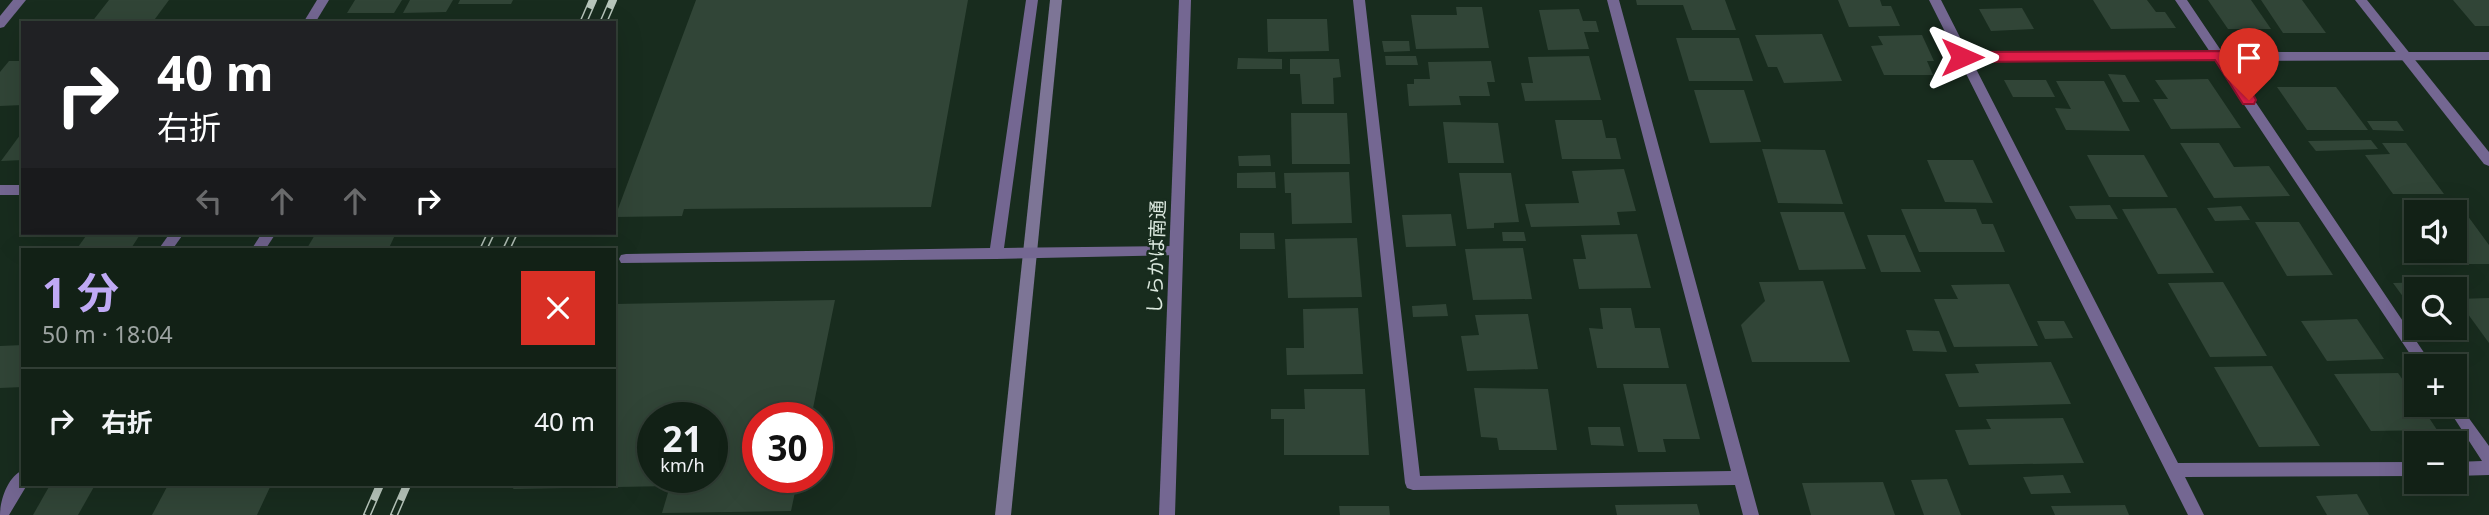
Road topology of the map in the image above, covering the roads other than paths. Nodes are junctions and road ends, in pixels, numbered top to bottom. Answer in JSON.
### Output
{"nodes":[{"id":1,"x":20,"y":0,"type":"edge"},
{"id":2,"x":323,"y":0,"type":"edge"},
{"id":3,"x":1032,"y":0,"type":"edge"},
{"id":4,"x":1185,"y":0,"type":"edge"},
{"id":5,"x":1359,"y":0,"type":"edge"},
{"id":6,"x":1613,"y":0,"type":"edge"},
{"id":7,"x":1935,"y":0,"type":"edge"},
{"id":8,"x":2181,"y":0,"type":"edge"},
{"id":9,"x":2361,"y":0,"type":"edge"},
{"id":10,"x":310,"y":21,"type":"edge"},
{"id":11,"x":0,"y":24,"type":"edge"},
{"id":12,"x":2219,"y":56,"type":"junction"},
{"id":13,"x":2489,"y":56,"type":"edge"},
{"id":14,"x":1962,"y":57,"type":"junction"},
{"id":15,"x":2407,"y":58,"type":"junction"},
{"id":16,"x":2489,"y":161,"type":"edge"},
{"id":17,"x":0,"y":190,"type":"edge"},
{"id":18,"x":21,"y":190,"type":"edge"},
{"id":19,"x":1175,"y":251,"type":"junction"},
{"id":20,"x":996,"y":254,"type":"junction"},
{"id":21,"x":626,"y":259,"type":"dead end"},
{"id":22,"x":2419,"y":354,"type":"edge"},
{"id":23,"x":2461,"y":417,"type":"edge"},
{"id":24,"x":2489,"y":459,"type":"edge"},
{"id":25,"x":2489,"y":468,"type":"edge"},
{"id":26,"x":2404,"y":469,"type":"edge"},
{"id":27,"x":2467,"y":469,"type":"edge"},
{"id":28,"x":2174,"y":470,"type":"junction"},
{"id":29,"x":1740,"y":478,"type":"junction"},
{"id":30,"x":21,"y":480,"type":"edge"},
{"id":31,"x":0,"y":515,"type":"edge"},
{"id":32,"x":1167,"y":515,"type":"edge"},
{"id":33,"x":1751,"y":515,"type":"edge"},
{"id":34,"x":2196,"y":515,"type":"edge"}],
"edges":[{"from":1,"to":11,"type":"street"},
{"from":2,"to":10,"type":"street"},
{"from":3,"to":20,"type":"street"},
{"from":4,"to":19,"type":"street","name":"しらかば南通"},
{"from":5,"to":29,"type":"street"},
{"from":6,"to":29,"type":"street"},
{"from":7,"to":14,"type":"street"},
{"from":8,"to":12,"type":"street"},
{"from":9,"to":15,"type":"street"},
{"from":12,"to":14,"type":"street"},
{"from":12,"to":15,"type":"street"},
{"from":12,"to":22,"type":"street"},
{"from":13,"to":15,"type":"street"},
{"from":14,"to":28,"type":"street"},
{"from":15,"to":16,"type":"street"},
{"from":17,"to":18,"type":"street"},
{"from":19,"to":20,"type":"street"},
{"from":19,"to":32,"type":"street","name":"しらかば南通"},
{"from":20,"to":21,"type":"street"},
{"from":23,"to":24,"type":"street"},
{"from":25,"to":27,"type":"street"},
{"from":26,"to":28,"type":"street"},
{"from":28,"to":34,"type":"street"},
{"from":29,"to":33,"type":"street"},
{"from":30,"to":31,"type":"street"}]}
